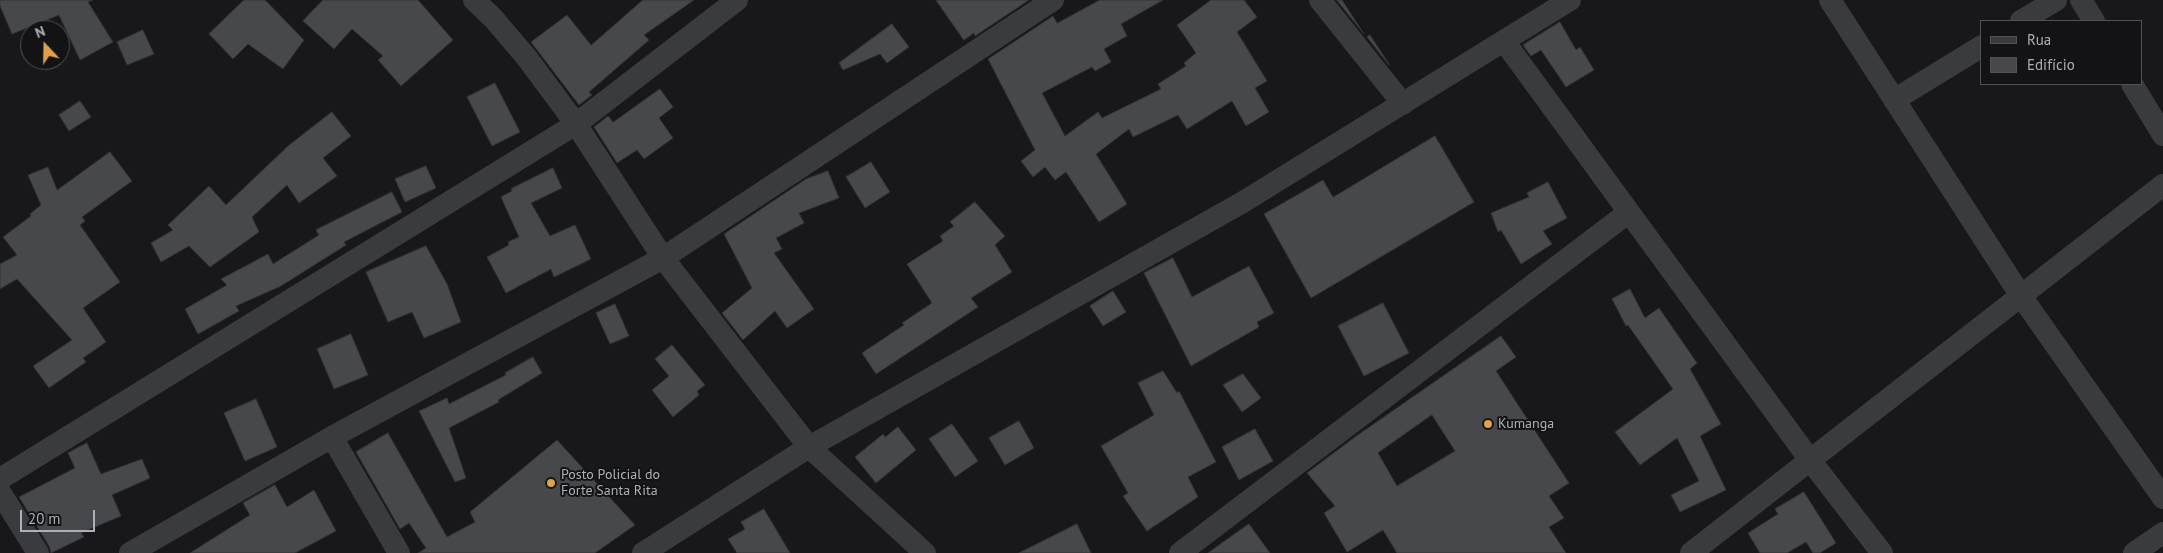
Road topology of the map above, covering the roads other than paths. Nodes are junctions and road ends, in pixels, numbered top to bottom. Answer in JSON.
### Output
{"nodes":[{"id":1,"x":474,"y":0,"type":"edge"},
{"id":2,"x":737,"y":0,"type":"edge"},
{"id":3,"x":1053,"y":0,"type":"edge"},
{"id":4,"x":1320,"y":0,"type":"edge"},
{"id":5,"x":1570,"y":0,"type":"edge"},
{"id":6,"x":1830,"y":0,"type":"edge"},
{"id":7,"x":2056,"y":0,"type":"edge"},
{"id":8,"x":2081,"y":0,"type":"edge"},
{"id":9,"x":2023,"y":20,"type":"edge"},
{"id":10,"x":2093,"y":20,"type":"edge"},
{"id":11,"x":1504,"y":41,"type":"junction"},
{"id":12,"x":1980,"y":47,"type":"edge"},
{"id":13,"x":2133,"y":85,"type":"edge"},
{"id":14,"x":1894,"y":100,"type":"junction"},
{"id":15,"x":1403,"y":104,"type":"junction"},
{"id":16,"x":576,"y":124,"type":"junction"},
{"id":17,"x":2163,"y":135,"type":"edge"},
{"id":18,"x":2163,"y":185,"type":"edge"},
{"id":19,"x":1629,"y":212,"type":"junction"},
{"id":20,"x":663,"y":258,"type":"junction"},
{"id":21,"x":2021,"y":296,"type":"junction"},
{"id":22,"x":332,"y":437,"type":"junction"},
{"id":23,"x":809,"y":447,"type":"junction"},
{"id":24,"x":1810,"y":460,"type":"junction"},
{"id":25,"x":0,"y":478,"type":"edge"},
{"id":26,"x":0,"y":492,"type":"edge"},
{"id":27,"x":2163,"y":498,"type":"edge"},
{"id":28,"x":2163,"y":533,"type":"edge"},
{"id":29,"x":38,"y":553,"type":"edge"},
{"id":30,"x":130,"y":553,"type":"edge"},
{"id":31,"x":399,"y":553,"type":"edge"},
{"id":32,"x":643,"y":553,"type":"edge"},
{"id":33,"x":925,"y":553,"type":"edge"},
{"id":34,"x":1180,"y":553,"type":"edge"},
{"id":35,"x":1691,"y":553,"type":"edge"},
{"id":36,"x":1882,"y":553,"type":"edge"},
{"id":37,"x":2134,"y":553,"type":"edge"}],
"edges":[{"from":1,"to":16,"type":"street"},
{"from":2,"to":16,"type":"street"},
{"from":3,"to":20,"type":"street"},
{"from":4,"to":15,"type":"street"},
{"from":5,"to":11,"type":"street"},
{"from":6,"to":14,"type":"street"},
{"from":7,"to":9,"type":"street"},
{"from":8,"to":10,"type":"street"},
{"from":11,"to":15,"type":"street"},
{"from":11,"to":19,"type":"street"},
{"from":12,"to":14,"type":"street"},
{"from":13,"to":17,"type":"street"},
{"from":14,"to":21,"type":"street"},
{"from":15,"to":23,"type":"street"},
{"from":16,"to":20,"type":"street"},
{"from":16,"to":25,"type":"street"},
{"from":18,"to":21,"type":"street"},
{"from":19,"to":24,"type":"street"},
{"from":19,"to":34,"type":"street"},
{"from":20,"to":22,"type":"street"},
{"from":20,"to":23,"type":"street"},
{"from":21,"to":24,"type":"street"},
{"from":21,"to":27,"type":"street"},
{"from":22,"to":30,"type":"street"},
{"from":22,"to":31,"type":"street"},
{"from":23,"to":32,"type":"street"},
{"from":23,"to":33,"type":"street"},
{"from":24,"to":35,"type":"street"},
{"from":24,"to":36,"type":"street"},
{"from":26,"to":29,"type":"street"},
{"from":28,"to":37,"type":"street"}]}
